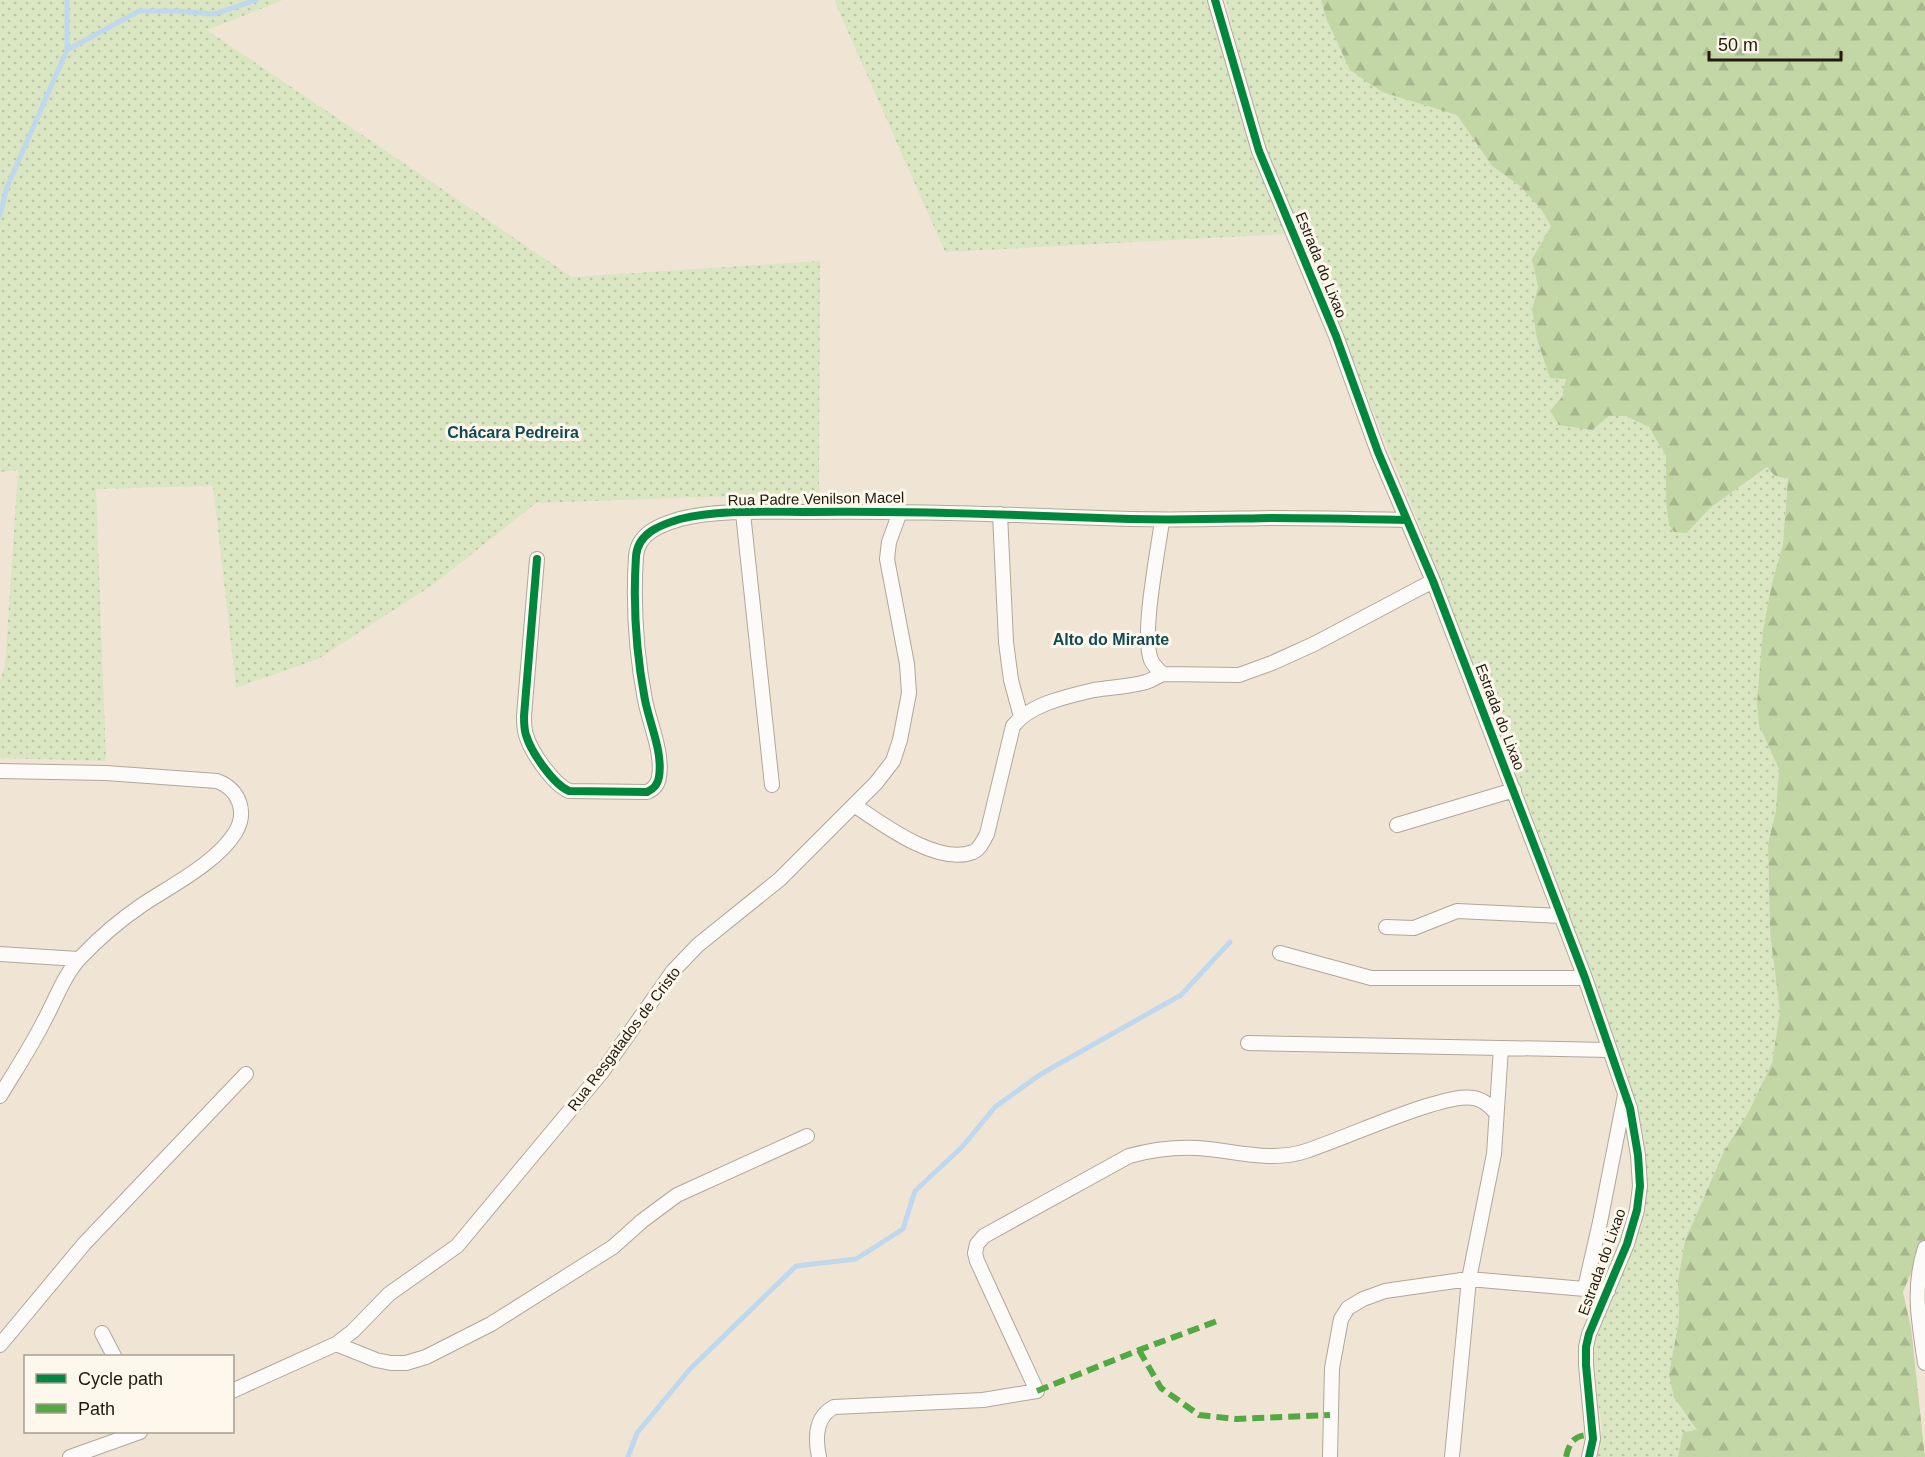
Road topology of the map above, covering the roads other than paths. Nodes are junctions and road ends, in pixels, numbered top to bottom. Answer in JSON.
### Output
{"nodes":[{"id":1,"x":1215,"y":0,"type":"edge"},
{"id":2,"x":900,"y":512,"type":"junction"},
{"id":3,"x":744,"y":513,"type":"junction"},
{"id":4,"x":1000,"y":514,"type":"junction"},
{"id":5,"x":1407,"y":520,"type":"junction"},
{"id":6,"x":1162,"y":521,"type":"junction"},
{"id":7,"x":537,"y":559,"type":"dead end"},
{"id":8,"x":1433,"y":581,"type":"junction"},
{"id":9,"x":1163,"y":674,"type":"junction"},
{"id":10,"x":1021,"y":717,"type":"junction"},
{"id":11,"x":0,"y":771,"type":"edge"},
{"id":12,"x":772,"y":785,"type":"dead end"},
{"id":13,"x":1514,"y":790,"type":"junction"},
{"id":14,"x":854,"y":805,"type":"junction"},
{"id":15,"x":1397,"y":825,"type":"dead end"},
{"id":16,"x":1562,"y":916,"type":"junction"},
{"id":17,"x":1386,"y":927,"type":"dead end"},
{"id":18,"x":1280,"y":953,"type":"dead end"},
{"id":19,"x":0,"y":954,"type":"edge"},
{"id":20,"x":78,"y":959,"type":"junction"},
{"id":21,"x":1585,"y":978,"type":"junction"},
{"id":22,"x":1248,"y":1043,"type":"dead end"},
{"id":23,"x":1501,"y":1048,"type":"junction"},
{"id":24,"x":1610,"y":1050,"type":"junction"},
{"id":25,"x":246,"y":1074,"type":"dead end"},
{"id":26,"x":1625,"y":1093,"type":"junction"},
{"id":27,"x":0,"y":1096,"type":"edge"},
{"id":28,"x":1496,"y":1113,"type":"junction"},
{"id":29,"x":807,"y":1136,"type":"dead end"},
{"id":30,"x":1925,"y":1248,"type":"edge"},
{"id":31,"x":1469,"y":1279,"type":"junction"},
{"id":32,"x":1585,"y":1288,"type":"junction"},
{"id":33,"x":1608,"y":1291,"type":"junction"},
{"id":34,"x":102,"y":1334,"type":"dead end"},
{"id":35,"x":336,"y":1344,"type":"junction"},
{"id":36,"x":0,"y":1345,"type":"edge"},
{"id":37,"x":113,"y":1355,"type":"edge"},
{"id":38,"x":1925,"y":1363,"type":"edge"},
{"id":39,"x":234,"y":1390,"type":"edge"},
{"id":40,"x":135,"y":1433,"type":"edge"},
{"id":41,"x":70,"y":1457,"type":"edge"},
{"id":42,"x":819,"y":1457,"type":"edge"},
{"id":43,"x":1330,"y":1457,"type":"edge"},
{"id":44,"x":1452,"y":1457,"type":"edge"},
{"id":45,"x":1589,"y":1457,"type":"edge"}],
"edges":[{"from":1,"to":5,"type":"street","name":"Estrada do Lixao"},
{"from":2,"to":3,"type":"street","name":"Rua Padre Venilson Macel"},
{"from":2,"to":4,"type":"street","name":"Rua Padre Venilson Macel"},
{"from":2,"to":14,"type":"street","name":"Rua Resgatados de Cristo"},
{"from":3,"to":7,"type":"street","name":"Rua Padre Venilson Macel"},
{"from":3,"to":12,"type":"street"},
{"from":4,"to":6,"type":"street","name":"Rua Padre Venilson Macel"},
{"from":4,"to":10,"type":"street"},
{"from":5,"to":6,"type":"street","name":"Rua Padre Venilson Macel"},
{"from":5,"to":8,"type":"street","name":"Estrada do Lixao"},
{"from":6,"to":9,"type":"street"},
{"from":8,"to":9,"type":"street"},
{"from":8,"to":13,"type":"street","name":"Estrada do Lixao"},
{"from":9,"to":10,"type":"street"},
{"from":10,"to":14,"type":"street"},
{"from":11,"to":20,"type":"street"},
{"from":13,"to":15,"type":"street"},
{"from":13,"to":16,"type":"street","name":"Estrada do Lixao"},
{"from":14,"to":35,"type":"street","name":"Rua Resgatados de Cristo"},
{"from":16,"to":17,"type":"street"},
{"from":16,"to":21,"type":"street","name":"Estrada do Lixao"},
{"from":18,"to":21,"type":"street"},
{"from":19,"to":20,"type":"street"},
{"from":20,"to":27,"type":"street"},
{"from":21,"to":24,"type":"street","name":"Estrada do Lixao"},
{"from":22,"to":23,"type":"street"},
{"from":23,"to":24,"type":"street"},
{"from":23,"to":28,"type":"street"},
{"from":24,"to":26,"type":"street","name":"Estrada do Lixao"},
{"from":25,"to":36,"type":"street"},
{"from":26,"to":32,"type":"street"},
{"from":26,"to":33,"type":"street","name":"Estrada do Lixao"},
{"from":28,"to":31,"type":"street"},
{"from":28,"to":42,"type":"street"},
{"from":29,"to":35,"type":"street"},
{"from":30,"to":38,"type":"street"},
{"from":31,"to":32,"type":"street"},
{"from":31,"to":43,"type":"street"},
{"from":31,"to":44,"type":"street"},
{"from":32,"to":33,"type":"street"},
{"from":33,"to":45,"type":"street","name":"Estrada do Lixao"},
{"from":34,"to":37,"type":"street"},
{"from":35,"to":39,"type":"street","name":"Rua Resgatados de Cristo"},
{"from":40,"to":41,"type":"street"}]}
